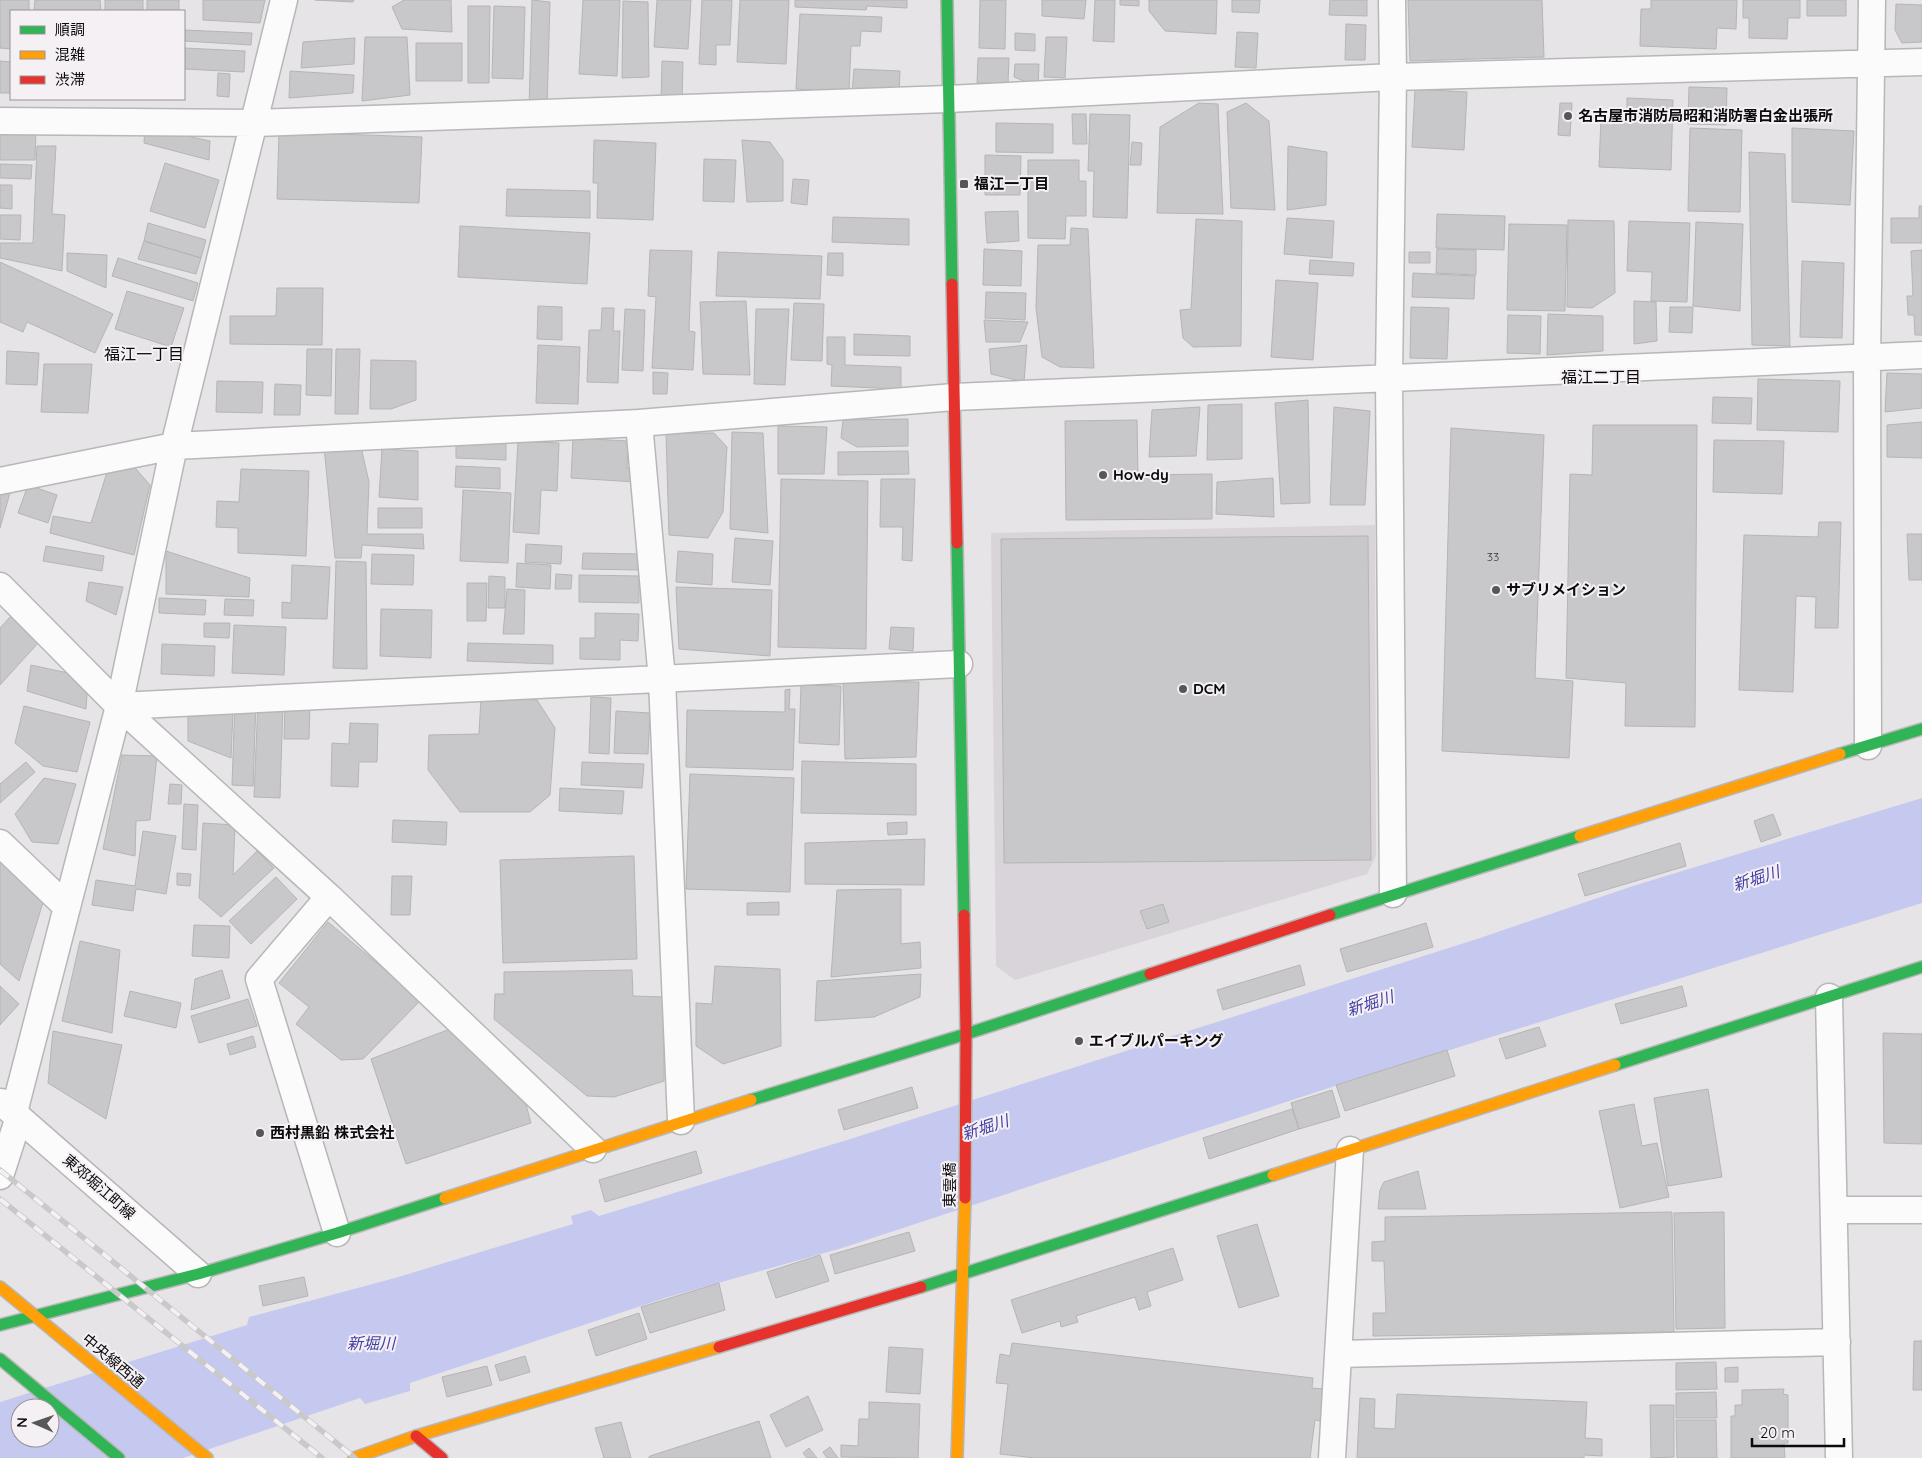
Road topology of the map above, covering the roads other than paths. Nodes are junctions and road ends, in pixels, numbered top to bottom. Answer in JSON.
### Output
{"nodes":[{"id":1,"x":284,"y":0,"type":"edge"},
{"id":2,"x":947,"y":0,"type":"edge"},
{"id":3,"x":1392,"y":0,"type":"edge"},
{"id":4,"x":1872,"y":0,"type":"edge"},
{"id":5,"x":1922,"y":62,"type":"edge"},
{"id":6,"x":1870,"y":65,"type":"junction"},
{"id":7,"x":1393,"y":77,"type":"junction"},
{"id":8,"x":948,"y":99,"type":"junction"},
{"id":9,"x":0,"y":121,"type":"edge"},
{"id":10,"x":255,"y":123,"type":"junction"},
{"id":11,"x":1922,"y":355,"type":"edge"},
{"id":12,"x":1867,"y":358,"type":"junction"},
{"id":13,"x":1389,"y":378,"type":"junction"},
{"id":14,"x":954,"y":397,"type":"junction"},
{"id":15,"x":639,"y":423,"type":"junction"},
{"id":16,"x":174,"y":446,"type":"junction"},
{"id":17,"x":0,"y":481,"type":"edge"},
{"id":18,"x":0,"y":586,"type":"edge"},
{"id":19,"x":959,"y":664,"type":"junction"},
{"id":20,"x":662,"y":680,"type":"junction"},
{"id":21,"x":119,"y":706,"type":"junction"},
{"id":22,"x":1922,"y":728,"type":"edge"},
{"id":23,"x":1868,"y":746,"type":"junction"},
{"id":24,"x":0,"y":843,"type":"edge"},
{"id":25,"x":1393,"y":894,"type":"junction"},
{"id":26,"x":329,"y":897,"type":"junction"},
{"id":27,"x":67,"y":908,"type":"junction"},
{"id":28,"x":1922,"y":967,"type":"edge"},
{"id":29,"x":1829,"y":997,"type":"junction"},
{"id":30,"x":966,"y":1034,"type":"junction"},
{"id":31,"x":11,"y":1110,"type":"edge"},
{"id":32,"x":681,"y":1121,"type":"junction"},
{"id":33,"x":593,"y":1149,"type":"junction"},
{"id":34,"x":1350,"y":1150,"type":"junction"},
{"id":35,"x":0,"y":1176,"type":"edge"},
{"id":36,"x":1834,"y":1210,"type":"junction"},
{"id":37,"x":1922,"y":1210,"type":"edge"},
{"id":38,"x":337,"y":1233,"type":"junction"},
{"id":39,"x":198,"y":1274,"type":"junction"},
{"id":40,"x":962,"y":1275,"type":"junction"},
{"id":41,"x":0,"y":1287,"type":"edge"},
{"id":42,"x":35,"y":1316,"type":"junction"},
{"id":43,"x":0,"y":1325,"type":"edge"},
{"id":44,"x":1837,"y":1342,"type":"junction"},
{"id":45,"x":1338,"y":1354,"type":"junction"},
{"id":46,"x":2,"y":1361,"type":"edge"},
{"id":47,"x":416,"y":1436,"type":"junction"},
{"id":48,"x":119,"y":1458,"type":"edge"},
{"id":49,"x":207,"y":1458,"type":"edge"},
{"id":50,"x":354,"y":1458,"type":"edge"},
{"id":51,"x":442,"y":1458,"type":"edge"},
{"id":52,"x":957,"y":1458,"type":"edge"},
{"id":53,"x":1332,"y":1458,"type":"edge"},
{"id":54,"x":1839,"y":1458,"type":"edge"}],
"edges":[{"from":1,"to":10,"type":"street"},
{"from":2,"to":8,"type":"street","name":"東雲橋"},
{"from":3,"to":7,"type":"street"},
{"from":4,"to":6,"type":"street"},
{"from":5,"to":6,"type":"street"},
{"from":6,"to":7,"type":"street"},
{"from":6,"to":12,"type":"street"},
{"from":7,"to":8,"type":"street"},
{"from":7,"to":13,"type":"street"},
{"from":8,"to":10,"type":"street"},
{"from":8,"to":14,"type":"street","name":"東雲橋"},
{"from":9,"to":10,"type":"street"},
{"from":10,"to":16,"type":"street"},
{"from":11,"to":12,"type":"street"},
{"from":12,"to":13,"type":"street"},
{"from":12,"to":23,"type":"street"},
{"from":13,"to":14,"type":"street"},
{"from":13,"to":25,"type":"street"},
{"from":14,"to":15,"type":"street"},
{"from":14,"to":19,"type":"street","name":"東雲橋"},
{"from":15,"to":16,"type":"street"},
{"from":15,"to":20,"type":"street"},
{"from":16,"to":17,"type":"street"},
{"from":16,"to":21,"type":"street"},
{"from":18,"to":21,"type":"street"},
{"from":19,"to":20,"type":"street"},
{"from":19,"to":30,"type":"street","name":"東雲橋"},
{"from":20,"to":21,"type":"street"},
{"from":20,"to":32,"type":"street"},
{"from":21,"to":26,"type":"street"},
{"from":21,"to":27,"type":"street"},
{"from":22,"to":23,"type":"street"},
{"from":23,"to":25,"type":"street"},
{"from":24,"to":27,"type":"street"},
{"from":25,"to":30,"type":"street"},
{"from":26,"to":33,"type":"street"},
{"from":26,"to":38,"type":"street"},
{"from":27,"to":31,"type":"street"},
{"from":28,"to":29,"type":"street"},
{"from":29,"to":34,"type":"street"},
{"from":29,"to":36,"type":"street"},
{"from":30,"to":32,"type":"street"},
{"from":30,"to":40,"type":"street","name":"東雲橋"},
{"from":31,"to":35,"type":"street"},
{"from":31,"to":39,"type":"street","name":"東郊堀江町線"},
{"from":32,"to":33,"type":"street"},
{"from":33,"to":38,"type":"street"},
{"from":34,"to":40,"type":"street"},
{"from":34,"to":45,"type":"street"},
{"from":36,"to":37,"type":"street"},
{"from":36,"to":44,"type":"street"},
{"from":38,"to":39,"type":"street"},
{"from":39,"to":42,"type":"street"},
{"from":40,"to":47,"type":"street"},
{"from":40,"to":52,"type":"street","name":"東雲橋"},
{"from":41,"to":42,"type":"street","name":"中央線西通"},
{"from":42,"to":43,"type":"street"},
{"from":42,"to":49,"type":"street","name":"中央線西通"},
{"from":44,"to":45,"type":"street"},
{"from":44,"to":54,"type":"street"},
{"from":45,"to":53,"type":"street"},
{"from":46,"to":48,"type":"street"},
{"from":47,"to":50,"type":"street"},
{"from":47,"to":51,"type":"street"}]}
